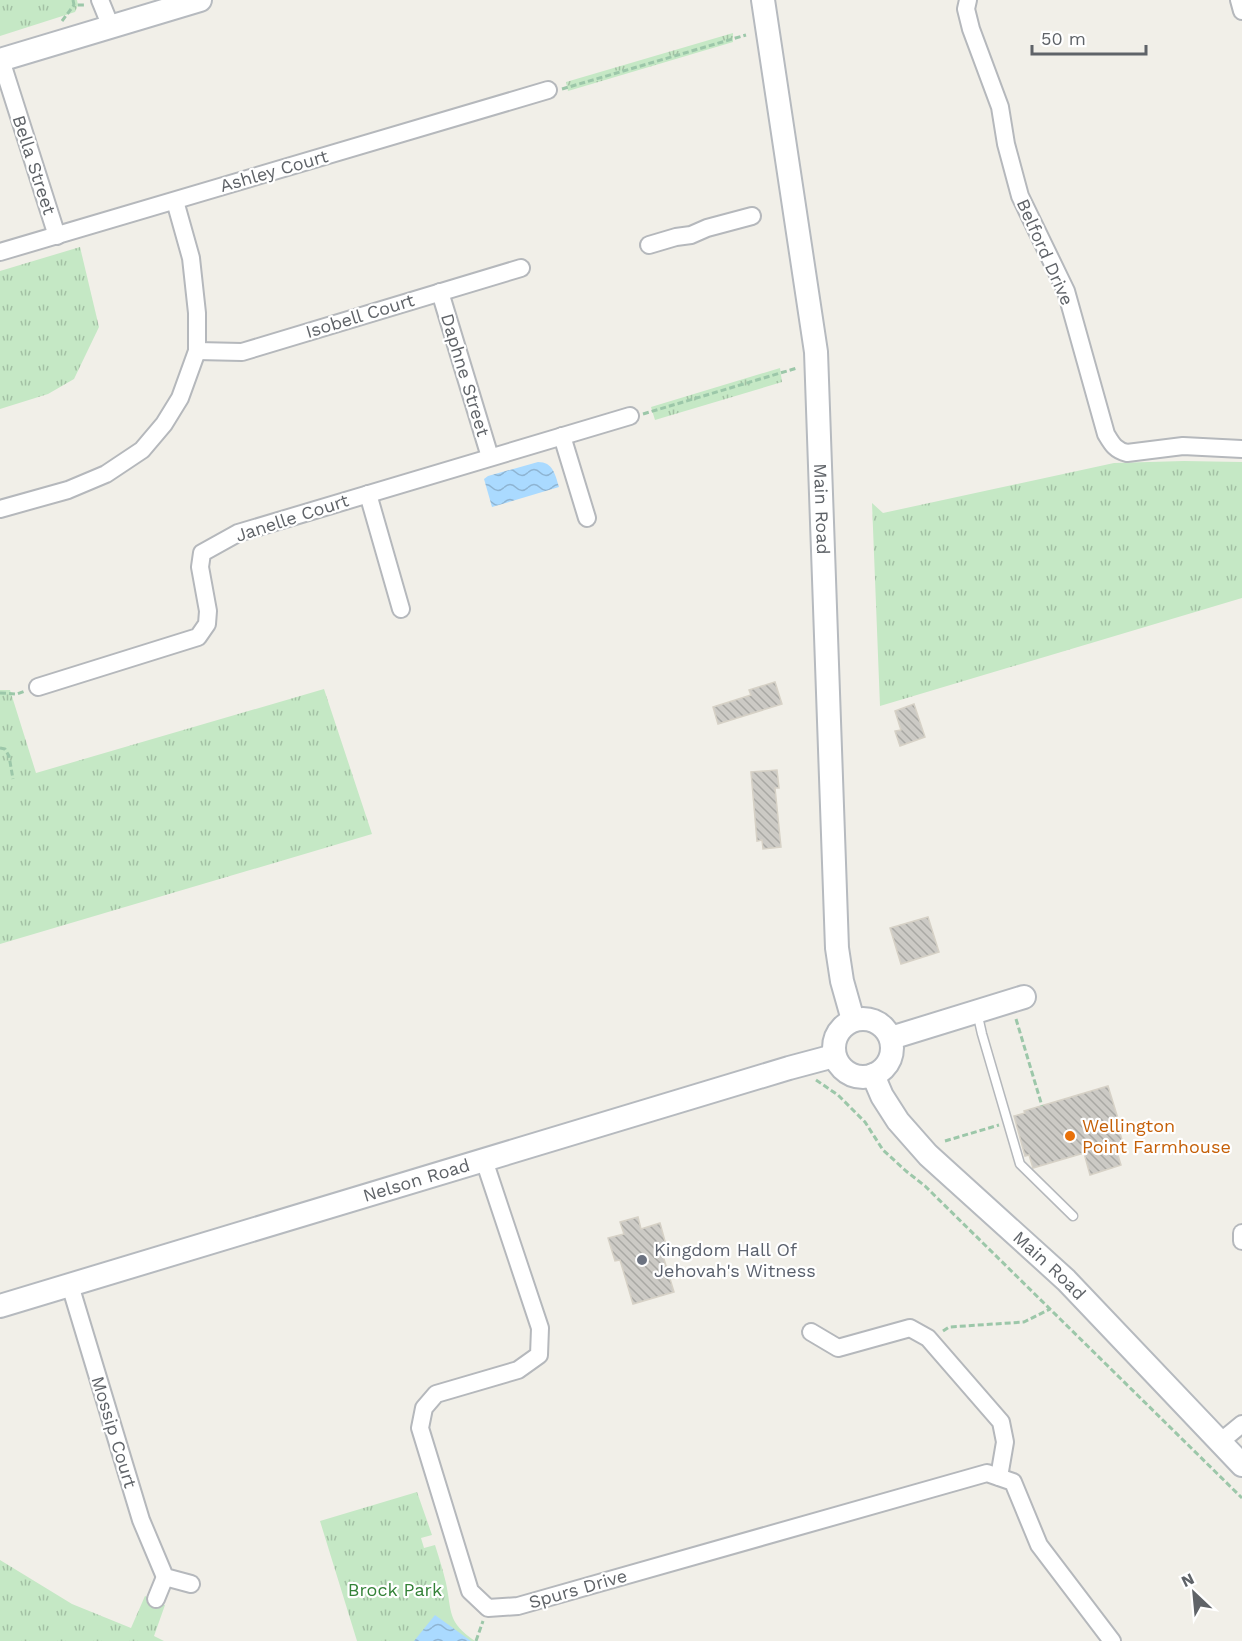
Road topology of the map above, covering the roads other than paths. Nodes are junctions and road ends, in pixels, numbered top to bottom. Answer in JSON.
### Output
{"nodes":[{"id":1,"x":100,"y":0,"type":"edge"},
{"id":2,"x":200,"y":0,"type":"edge"},
{"id":3,"x":763,"y":0,"type":"edge"},
{"id":4,"x":968,"y":0,"type":"edge"},
{"id":5,"x":1239,"y":0,"type":"edge"},
{"id":6,"x":1242,"y":11,"type":"edge"},
{"id":7,"x":111,"y":27,"type":"junction"},
{"id":8,"x":0,"y":60,"type":"edge"},
{"id":9,"x":548,"y":90,"type":"road end"},
{"id":10,"x":175,"y":201,"type":"junction"},
{"id":11,"x":752,"y":216,"type":"dead end"},
{"id":12,"x":57,"y":236,"type":"junction"},
{"id":13,"x":649,"y":245,"type":"dead end"},
{"id":14,"x":0,"y":252,"type":"edge"},
{"id":15,"x":521,"y":268,"type":"dead end"},
{"id":16,"x":440,"y":292,"type":"junction"},
{"id":17,"x":197,"y":351,"type":"junction"},
{"id":18,"x":630,"y":416,"type":"road end"},
{"id":19,"x":562,"y":436,"type":"junction"},
{"id":20,"x":1242,"y":448,"type":"edge"},
{"id":21,"x":490,"y":457,"type":"junction"},
{"id":22,"x":368,"y":494,"type":"junction"},
{"id":23,"x":0,"y":509,"type":"edge"},
{"id":24,"x":587,"y":518,"type":"dead end"},
{"id":25,"x":401,"y":609,"type":"dead end"},
{"id":26,"x":38,"y":687,"type":"road end"},
{"id":27,"x":1024,"y":997,"type":"dead end"},
{"id":28,"x":977,"y":1011,"type":"junction"},
{"id":29,"x":853,"y":1020,"type":"junction"},
{"id":30,"x":891,"y":1038,"type":"junction"},
{"id":31,"x":834,"y":1056,"type":"junction"},
{"id":32,"x":873,"y":1075,"type":"junction"},
{"id":33,"x":484,"y":1160,"type":"junction"},
{"id":34,"x":1073,"y":1216,"type":"dead end"},
{"id":35,"x":1242,"y":1233,"type":"edge"},
{"id":36,"x":1242,"y":1241,"type":"edge"},
{"id":37,"x":70,"y":1285,"type":"junction"},
{"id":38,"x":0,"y":1306,"type":"edge"},
{"id":39,"x":811,"y":1332,"type":"dead end"},
{"id":40,"x":1242,"y":1424,"type":"edge"},
{"id":41,"x":1234,"y":1456,"type":"edge"},
{"id":42,"x":999,"y":1477,"type":"junction"},
{"id":43,"x":165,"y":1577,"type":"junction"},
{"id":44,"x":191,"y":1584,"type":"dead end"},
{"id":45,"x":156,"y":1599,"type":"dead end"},
{"id":46,"x":1112,"y":1641,"type":"edge"}],
"edges":[{"from":1,"to":7,"type":"street"},
{"from":2,"to":7,"type":"main road"},
{"from":3,"to":29,"type":"main road","name":"Main Road"},
{"from":4,"to":20,"type":"street","name":"Belford Drive"},
{"from":5,"to":6,"type":"street"},
{"from":7,"to":8,"type":"main road"},
{"from":8,"to":12,"type":"street","name":"Bella Street"},
{"from":9,"to":10,"type":"street","name":"Ashley Court"},
{"from":10,"to":12,"type":"street","name":"Ashley Court"},
{"from":10,"to":17,"type":"street"},
{"from":11,"to":13,"type":"street"},
{"from":12,"to":14,"type":"street","name":"Ashley Court"},
{"from":15,"to":16,"type":"street","name":"Isobell Court"},
{"from":16,"to":17,"type":"street","name":"Isobell Court"},
{"from":16,"to":21,"type":"street","name":"Daphne Street"},
{"from":17,"to":23,"type":"street"},
{"from":18,"to":19,"type":"street","name":"Janelle Court"},
{"from":19,"to":21,"type":"street","name":"Janelle Court"},
{"from":19,"to":24,"type":"street"},
{"from":21,"to":22,"type":"street","name":"Janelle Court"},
{"from":22,"to":25,"type":"street"},
{"from":22,"to":26,"type":"street","name":"Janelle Court"},
{"from":27,"to":28,"type":"main road"},
{"from":28,"to":30,"type":"main road"},
{"from":28,"to":34,"type":"lane"},
{"from":29,"to":30,"type":"main road"},
{"from":29,"to":31,"type":"main road"},
{"from":30,"to":32,"type":"main road"},
{"from":31,"to":32,"type":"main road"},
{"from":31,"to":33,"type":"main road","name":"Nelson Road"},
{"from":32,"to":41,"type":"main road","name":"Main Road"},
{"from":33,"to":37,"type":"main road","name":"Nelson Road"},
{"from":33,"to":42,"type":"street","name":"Spurs Drive"},
{"from":35,"to":36,"type":"street"},
{"from":37,"to":38,"type":"main road","name":"Nelson Road"},
{"from":37,"to":43,"type":"street","name":"Mossip Court"},
{"from":39,"to":42,"type":"street"},
{"from":40,"to":41,"type":"street"},
{"from":42,"to":46,"type":"street"},
{"from":43,"to":44,"type":"street"},
{"from":43,"to":45,"type":"street"}]}
